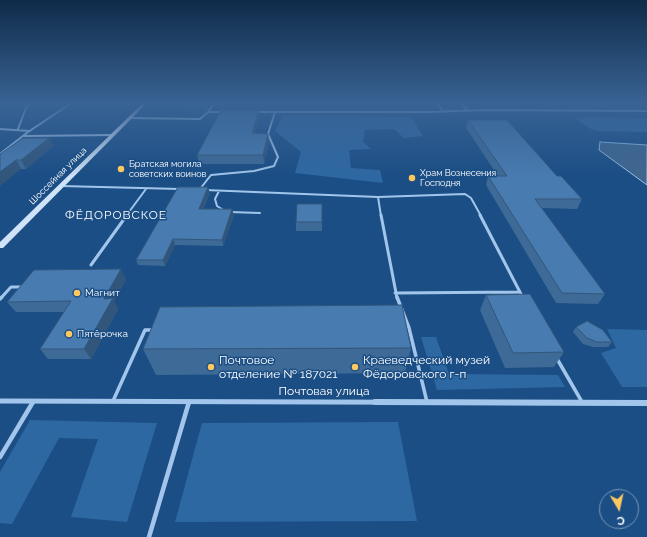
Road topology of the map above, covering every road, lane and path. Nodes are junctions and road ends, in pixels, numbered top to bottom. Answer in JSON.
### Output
{"nodes":[{"id":1,"x":36,"y":127,"type":"edge"},
{"id":2,"x":120,"y":127,"type":"edge"},
{"id":3,"x":270,"y":127,"type":"edge"},
{"id":4,"x":0,"y":129,"type":"edge"},
{"id":5,"x":18,"y":129,"type":"joint"},
{"id":6,"x":30,"y":131,"type":"junction"},
{"id":7,"x":112,"y":135,"type":"junction"},
{"id":8,"x":24,"y":136,"type":"junction"},
{"id":9,"x":0,"y":154,"type":"edge"},
{"id":10,"x":61,"y":186,"type":"junction"},
{"id":11,"x":146,"y":189,"type":"junction"},
{"id":12,"x":186,"y":189,"type":"edge"},
{"id":13,"x":193,"y":189,"type":"edge"},
{"id":14,"x":200,"y":189,"type":"junction"},
{"id":15,"x":219,"y":190,"type":"junction"},
{"id":16,"x":378,"y":197,"type":"junction"},
{"id":17,"x":260,"y":213,"type":"dead end"},
{"id":18,"x":0,"y":246,"type":"edge"},
{"id":19,"x":91,"y":265,"type":"dead end"},
{"id":20,"x":25,"y":287,"type":"edge"},
{"id":21,"x":519,"y":292,"type":"junction"},
{"id":22,"x":395,"y":293,"type":"junction"},
{"id":23,"x":523,"y":298,"type":"edge"},
{"id":24,"x":0,"y":299,"type":"edge"},
{"id":25,"x":402,"y":328,"type":"edge"},
{"id":26,"x":410,"y":328,"type":"junction"},
{"id":27,"x":160,"y":330,"type":"edge"},
{"id":28,"x":553,"y":350,"type":"edge"},
{"id":29,"x":0,"y":401,"type":"edge"},
{"id":30,"x":34,"y":401,"type":"junction"},
{"id":31,"x":113,"y":401,"type":"junction"},
{"id":32,"x":189,"y":401,"type":"junction"},
{"id":33,"x":427,"y":402,"type":"junction"},
{"id":34,"x":582,"y":402,"type":"junction"},
{"id":35,"x":647,"y":403,"type":"edge"},
{"id":36,"x":0,"y":457,"type":"edge"},
{"id":37,"x":149,"y":537,"type":"edge"}],
"edges":[{"from":1,"to":6,"type":"lane"},
{"from":2,"to":7,"type":"main road","name":"Шоссейная улица"},
{"from":3,"to":14,"type":"lane"},
{"from":4,"to":5,"type":"lane"},
{"from":5,"to":6,"type":"lane"},
{"from":6,"to":8,"type":"lane"},
{"from":7,"to":8,"type":"lane"},
{"from":7,"to":10,"type":"main road","name":"Шоссейная улица"},
{"from":8,"to":9,"type":"lane"},
{"from":10,"to":11,"type":"lane"},
{"from":10,"to":18,"type":"main road","name":"Шоссейная улица"},
{"from":11,"to":12,"type":"lane"},
{"from":11,"to":19,"type":"lane"},
{"from":13,"to":14,"type":"lane"},
{"from":14,"to":15,"type":"lane"},
{"from":15,"to":16,"type":"lane"},
{"from":15,"to":17,"type":"lane"},
{"from":16,"to":21,"type":"lane"},
{"from":16,"to":22,"type":"lane"},
{"from":20,"to":24,"type":"lane"},
{"from":21,"to":22,"type":"lane"},
{"from":21,"to":23,"type":"lane"},
{"from":22,"to":26,"type":"lane"},
{"from":25,"to":26,"type":"lane"},
{"from":26,"to":33,"type":"lane"},
{"from":27,"to":31,"type":"lane"},
{"from":28,"to":34,"type":"lane"},
{"from":29,"to":30,"type":"street","name":"Почтовая улица"},
{"from":30,"to":31,"type":"street","name":"Почтовая улица"},
{"from":30,"to":36,"type":"lane"},
{"from":31,"to":32,"type":"street","name":"Почтовая улица"},
{"from":32,"to":33,"type":"street","name":"Почтовая улица"},
{"from":32,"to":37,"type":"lane"},
{"from":33,"to":34,"type":"street","name":"Почтовая улица"},
{"from":34,"to":35,"type":"street","name":"Почтовая улица"}]}
